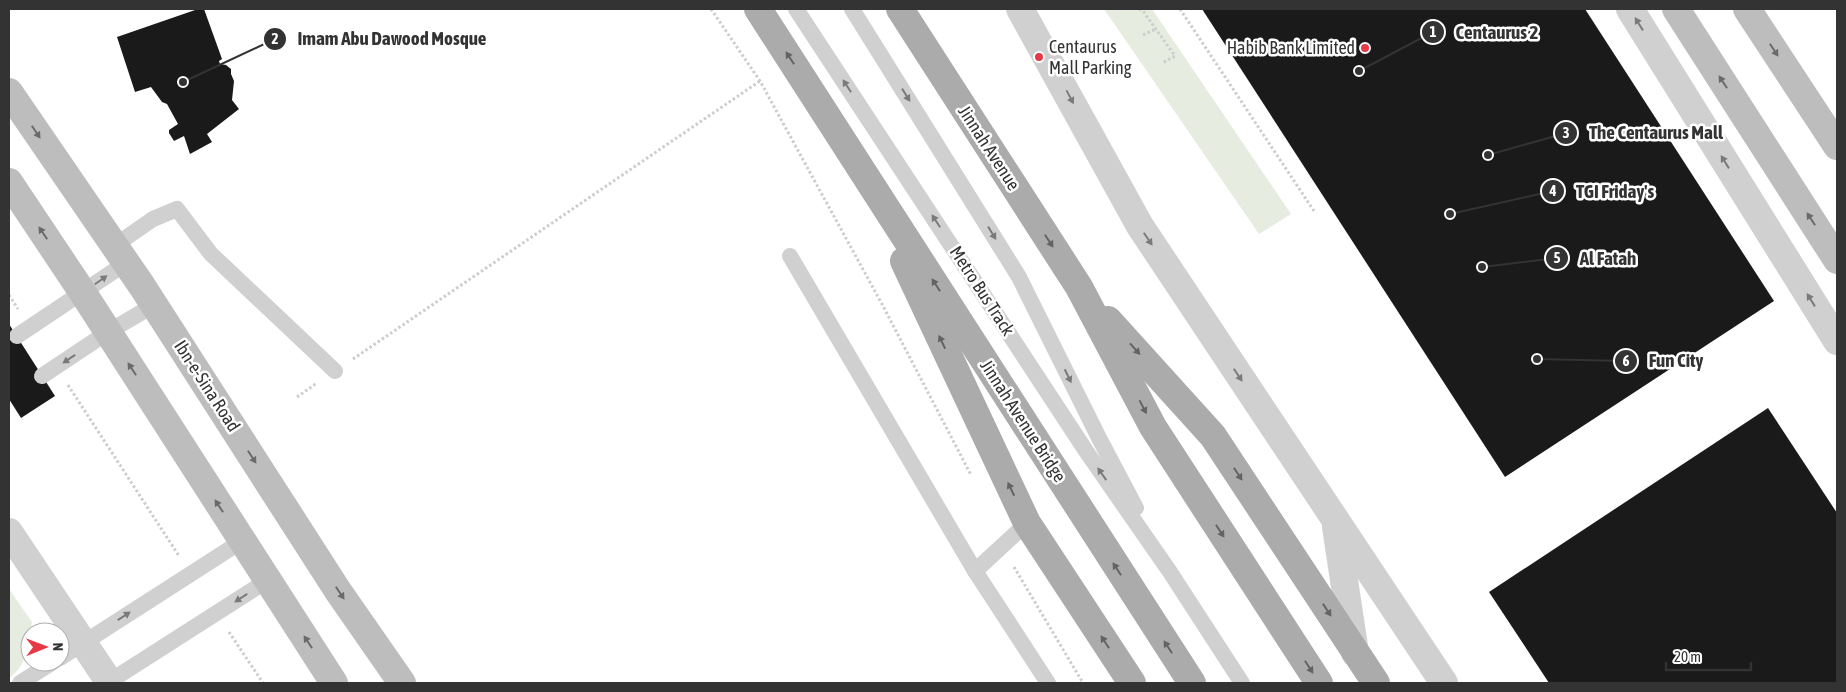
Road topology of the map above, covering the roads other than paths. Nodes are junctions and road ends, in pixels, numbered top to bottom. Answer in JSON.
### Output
{"nodes":[{"id":1,"x":758,"y":9,"type":"edge"},
{"id":2,"x":796,"y":9,"type":"edge"},
{"id":3,"x":852,"y":9,"type":"edge"},
{"id":4,"x":900,"y":9,"type":"edge"},
{"id":5,"x":1630,"y":9,"type":"edge"},
{"id":6,"x":1676,"y":9,"type":"edge"},
{"id":7,"x":1747,"y":9,"type":"edge"},
{"id":8,"x":1030,"y":15,"type":"edge"},
{"id":9,"x":9,"y":92,"type":"edge"},
{"id":10,"x":1837,"y":146,"type":"edge"},
{"id":11,"x":855,"y":158,"type":"junction"},
{"id":12,"x":9,"y":182,"type":"edge"},
{"id":13,"x":120,"y":254,"type":"junction"},
{"id":14,"x":790,"y":256,"type":"dead end"},
{"id":15,"x":1837,"y":260,"type":"edge"},
{"id":16,"x":1079,"y":287,"type":"junction"},
{"id":17,"x":83,"y":293,"type":"junction"},
{"id":18,"x":154,"y":305,"type":"junction"},
{"id":19,"x":24,"y":332,"type":"road end"},
{"id":20,"x":108,"y":332,"type":"junction"},
{"id":21,"x":1837,"y":341,"type":"edge"},
{"id":22,"x":335,"y":371,"type":"road end"},
{"id":23,"x":42,"y":376,"type":"dead end"},
{"id":24,"x":1336,"y":520,"type":"junction"},
{"id":25,"x":1027,"y":523,"type":"junction"},
{"id":26,"x":9,"y":532,"type":"edge"},
{"id":27,"x":242,"y":541,"type":"junction"},
{"id":28,"x":975,"y":571,"type":"junction"},
{"id":29,"x":1170,"y":572,"type":"junction"},
{"id":30,"x":268,"y":580,"type":"junction"},
{"id":31,"x":83,"y":643,"type":"junction"},
{"id":32,"x":70,"y":651,"type":"edge"},
{"id":33,"x":1355,"y":652,"type":"junction"},
{"id":34,"x":37,"y":672,"type":"edge"},
{"id":35,"x":20,"y":683,"type":"edge"},
{"id":36,"x":109,"y":683,"type":"edge"},
{"id":37,"x":334,"y":683,"type":"edge"},
{"id":38,"x":402,"y":683,"type":"edge"},
{"id":39,"x":1048,"y":683,"type":"edge"},
{"id":40,"x":1132,"y":683,"type":"edge"},
{"id":41,"x":1192,"y":683,"type":"edge"},
{"id":42,"x":1242,"y":683,"type":"edge"},
{"id":43,"x":1319,"y":683,"type":"edge"},
{"id":44,"x":1376,"y":683,"type":"edge"},
{"id":45,"x":1444,"y":683,"type":"edge"}],
"edges":[{"from":11,"to":1,"type":"main road","one_way":true},
{"from":29,"to":2,"type":"lane","name":"Metro Bus Track","one_way":true},
{"from":3,"to":29,"type":"lane","name":"Metro Bus Track","one_way":true},
{"from":4,"to":16,"type":"main road","name":"Jinnah Avenue","one_way":true},
{"from":21,"to":5,"type":"street","one_way":true},
{"from":15,"to":6,"type":"main road","one_way":true},
{"from":7,"to":10,"type":"main road","one_way":true},
{"from":8,"to":24,"type":"street","one_way":true},
{"from":9,"to":13,"type":"main road","name":"Ibn-e-Sina Road","one_way":true},
{"from":25,"to":11,"type":"main road","one_way":true},
{"from":41,"to":11,"type":"main road","name":"Jinnah Avenue Bridge","one_way":true},
{"from":17,"to":12,"type":"main road","one_way":true},
{"from":17,"to":13,"type":"lane","one_way":true},
{"from":13,"to":18,"type":"main road","name":"Ibn-e-Sina Road"},
{"from":13,"to":22,"type":"lane"},
{"from":14,"to":28,"type":"lane"},
{"from":16,"to":33,"type":"main road","one_way":true},
{"from":16,"to":43,"type":"main road","one_way":true},
{"from":17,"to":19,"type":"lane"},
{"from":17,"to":20,"type":"main road"},
{"from":18,"to":20,"type":"lane"},
{"from":18,"to":38,"type":"main road","name":"Ibn-e-Sina Road","one_way":true},
{"from":20,"to":23,"type":"lane","one_way":true},
{"from":27,"to":20,"type":"main road","one_way":true},
{"from":24,"to":33,"type":"street"},
{"from":24,"to":45,"type":"street"},
{"from":25,"to":28,"type":"lane"},
{"from":40,"to":25,"type":"main road","one_way":true},
{"from":26,"to":31,"type":"street"},
{"from":27,"to":30,"type":"main road"},
{"from":31,"to":27,"type":"lane","one_way":true},
{"from":28,"to":39,"type":"lane"},
{"from":29,"to":42,"type":"lane","name":"Metro Bus Track"},
{"from":30,"to":36,"type":"lane","one_way":true},
{"from":37,"to":30,"type":"main road","one_way":true},
{"from":31,"to":32,"type":"lane"},
{"from":31,"to":36,"type":"street"},
{"from":33,"to":44,"type":"main road"},
{"from":34,"to":35,"type":"lane"}]}
